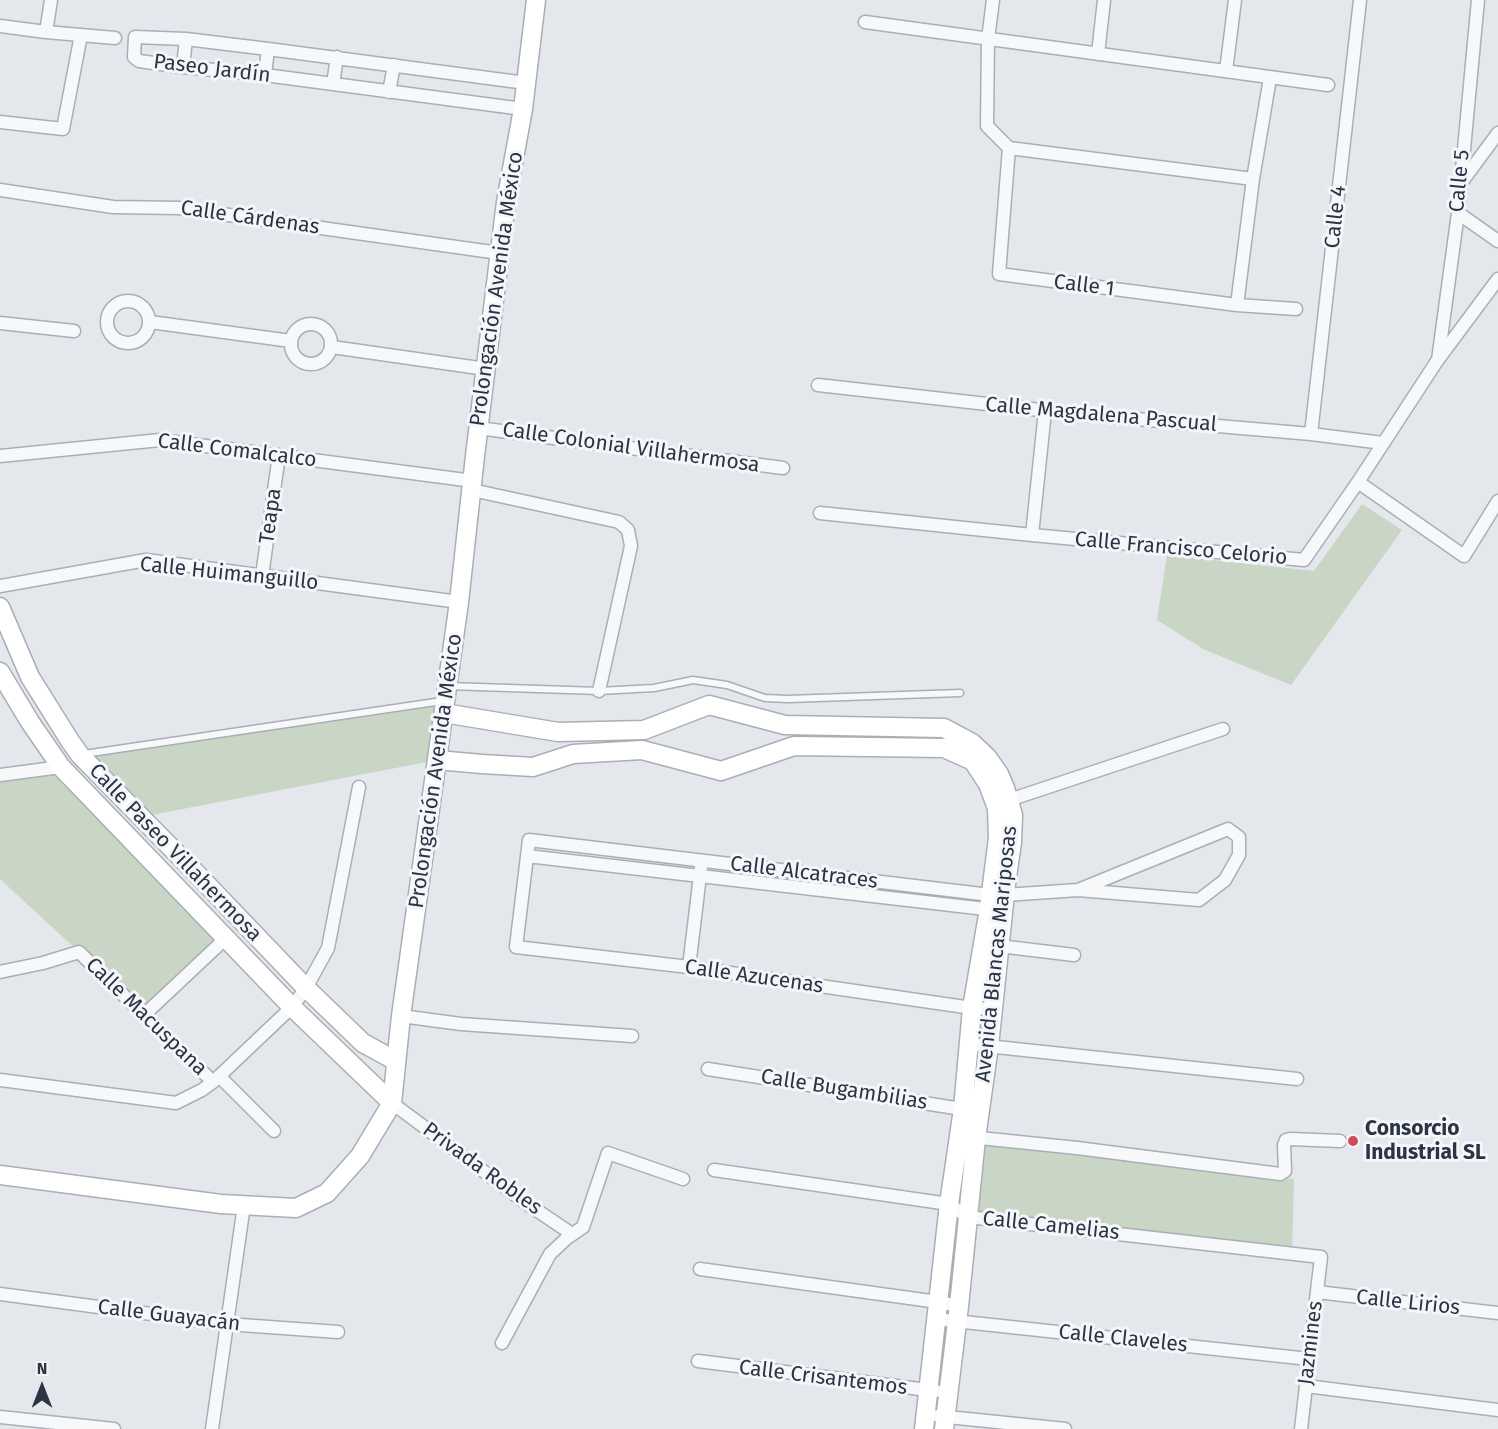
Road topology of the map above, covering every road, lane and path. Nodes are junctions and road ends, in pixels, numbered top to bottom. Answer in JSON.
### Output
{"nodes":[{"id":1,"x":51,"y":0,"type":"edge"},
{"id":2,"x":536,"y":0,"type":"edge"},
{"id":3,"x":993,"y":0,"type":"edge"},
{"id":4,"x":1104,"y":0,"type":"edge"},
{"id":5,"x":1235,"y":0,"type":"edge"},
{"id":6,"x":1360,"y":0,"type":"edge"},
{"id":7,"x":1478,"y":0,"type":"edge"},
{"id":8,"x":865,"y":22,"type":"dead end"},
{"id":9,"x":0,"y":26,"type":"edge"},
{"id":10,"x":46,"y":32,"type":"junction"},
{"id":11,"x":81,"y":35,"type":"junction"},
{"id":12,"x":115,"y":38,"type":"dead end"},
{"id":13,"x":186,"y":39,"type":"junction"},
{"id":14,"x":988,"y":39,"type":"junction"},
{"id":15,"x":267,"y":49,"type":"junction"},
{"id":16,"x":1098,"y":54,"type":"junction"},
{"id":17,"x":337,"y":57,"type":"junction"},
{"id":18,"x":394,"y":65,"type":"junction"},
{"id":19,"x":183,"y":67,"type":"junction"},
{"id":20,"x":1226,"y":71,"type":"junction"},
{"id":21,"x":265,"y":75,"type":"junction"},
{"id":22,"x":1270,"y":78,"type":"junction"},
{"id":23,"x":526,"y":83,"type":"junction"},
{"id":24,"x":333,"y":84,"type":"junction"},
{"id":25,"x":1328,"y":85,"type":"dead end"},
{"id":26,"x":389,"y":92,"type":"junction"},
{"id":27,"x":523,"y":109,"type":"junction"},
{"id":28,"x":0,"y":122,"type":"edge"},
{"id":29,"x":1498,"y":133,"type":"edge"},
{"id":30,"x":1009,"y":148,"type":"junction"},
{"id":31,"x":1252,"y":179,"type":"junction"},
{"id":32,"x":1460,"y":184,"type":"junction"},
{"id":33,"x":0,"y":190,"type":"edge"},
{"id":34,"x":1458,"y":213,"type":"junction"},
{"id":35,"x":1498,"y":241,"type":"edge"},
{"id":36,"x":499,"y":254,"type":"junction"},
{"id":37,"x":1498,"y":279,"type":"edge"},
{"id":38,"x":1237,"y":305,"type":"junction"},
{"id":39,"x":1296,"y":309,"type":"dead end"},
{"id":40,"x":150,"y":322,"type":"dead end"},
{"id":41,"x":0,"y":323,"type":"edge"},
{"id":42,"x":74,"y":331,"type":"dead end"},
{"id":43,"x":291,"y":341,"type":"junction"},
{"id":44,"x":332,"y":347,"type":"junction"},
{"id":45,"x":1437,"y":362,"type":"junction"},
{"id":46,"x":486,"y":369,"type":"junction"},
{"id":47,"x":818,"y":385,"type":"dead end"},
{"id":48,"x":1045,"y":411,"type":"junction"},
{"id":49,"x":478,"y":428,"type":"junction"},
{"id":50,"x":1311,"y":434,"type":"junction"},
{"id":51,"x":1383,"y":443,"type":"junction"},
{"id":52,"x":279,"y":455,"type":"junction"},
{"id":53,"x":0,"y":456,"type":"edge"},
{"id":54,"x":783,"y":468,"type":"dead end"},
{"id":55,"x":1358,"y":482,"type":"junction"},
{"id":56,"x":472,"y":486,"type":"junction"},
{"id":57,"x":1498,"y":501,"type":"edge"},
{"id":58,"x":820,"y":513,"type":"dead end"},
{"id":59,"x":1032,"y":535,"type":"junction"},
{"id":60,"x":262,"y":576,"type":"junction"},
{"id":61,"x":0,"y":586,"type":"edge"},
{"id":62,"x":459,"y":602,"type":"junction"},
{"id":63,"x":0,"y":608,"type":"edge"},
{"id":64,"x":0,"y":672,"type":"edge"},
{"id":65,"x":599,"y":691,"type":"junction"},
{"id":66,"x":960,"y":693,"type":"dead end"},
{"id":67,"x":446,"y":700,"type":"junction"},
{"id":68,"x":1224,"y":729,"type":"dead end"},
{"id":69,"x":80,"y":755,"type":"junction"},
{"id":70,"x":437,"y":760,"type":"junction"},
{"id":71,"x":61,"y":767,"type":"junction"},
{"id":72,"x":0,"y":775,"type":"edge"},
{"id":73,"x":110,"y":786,"type":"junction"},
{"id":74,"x":359,"y":787,"type":"dead end"},
{"id":75,"x":1009,"y":800,"type":"junction"},
{"id":76,"x":94,"y":801,"type":"junction"},
{"id":77,"x":527,"y":856,"type":"junction"},
{"id":78,"x":702,"y":861,"type":"junction"},
{"id":79,"x":700,"y":875,"type":"junction"},
{"id":80,"x":1078,"y":890,"type":"junction"},
{"id":81,"x":997,"y":902,"type":"junction"},
{"id":82,"x":225,"y":939,"type":"junction"},
{"id":83,"x":999,"y":946,"type":"junction"},
{"id":84,"x":1074,"y":955,"type":"dead end"},
{"id":85,"x":689,"y":967,"type":"junction"},
{"id":86,"x":0,"y":972,"type":"edge"},
{"id":87,"x":306,"y":988,"type":"junction"},
{"id":88,"x":292,"y":1007,"type":"junction"},
{"id":89,"x":972,"y":1008,"type":"junction"},
{"id":90,"x":992,"y":1009,"type":"junction"},
{"id":91,"x":143,"y":1016,"type":"junction"},
{"id":92,"x":401,"y":1016,"type":"junction"},
{"id":93,"x":632,"y":1036,"type":"dead end"},
{"id":94,"x":969,"y":1044,"type":"junction"},
{"id":95,"x":989,"y":1046,"type":"junction"},
{"id":96,"x":396,"y":1062,"type":"junction"},
{"id":97,"x":708,"y":1069,"type":"dead end"},
{"id":98,"x":216,"y":1079,"type":"junction"},
{"id":99,"x":1297,"y":1079,"type":"dead end"},
{"id":100,"x":0,"y":1080,"type":"edge"},
{"id":101,"x":392,"y":1103,"type":"junction"},
{"id":102,"x":971,"y":1110,"type":"junction"},
{"id":103,"x":274,"y":1131,"type":"dead end"},
{"id":104,"x":967,"y":1137,"type":"junction"},
{"id":105,"x":1340,"y":1141,"type":"dead end"},
{"id":106,"x":714,"y":1170,"type":"dead end"},
{"id":107,"x":0,"y":1176,"type":"edge"},
{"id":108,"x":683,"y":1179,"type":"dead end"},
{"id":109,"x":949,"y":1204,"type":"junction"},
{"id":110,"x":244,"y":1205,"type":"junction"},
{"id":111,"x":968,"y":1217,"type":"junction"},
{"id":112,"x":572,"y":1234,"type":"junction"},
{"id":113,"x":1321,"y":1257,"type":"joint"},
{"id":114,"x":700,"y":1269,"type":"dead end"},
{"id":115,"x":1317,"y":1292,"type":"junction"},
{"id":116,"x":0,"y":1294,"type":"edge"},
{"id":117,"x":937,"y":1310,"type":"junction"},
{"id":118,"x":1498,"y":1313,"type":"edge"},
{"id":119,"x":958,"y":1314,"type":"junction"},
{"id":120,"x":227,"y":1324,"type":"junction"},
{"id":121,"x":338,"y":1332,"type":"dead end"},
{"id":122,"x":502,"y":1343,"type":"dead end"},
{"id":123,"x":1309,"y":1359,"type":"junction"},
{"id":124,"x":698,"y":1361,"type":"dead end"},
{"id":125,"x":1306,"y":1386,"type":"junction"},
{"id":126,"x":929,"y":1391,"type":"junction"},
{"id":127,"x":949,"y":1392,"type":"junction"},
{"id":128,"x":1498,"y":1410,"type":"edge"},
{"id":129,"x":0,"y":1417,"type":"edge"},
{"id":130,"x":925,"y":1422,"type":"edge"},
{"id":131,"x":944,"y":1423,"type":"edge"},
{"id":132,"x":114,"y":1429,"type":"edge"},
{"id":133,"x":212,"y":1429,"type":"edge"},
{"id":134,"x":1065,"y":1429,"type":"edge"},
{"id":135,"x":1301,"y":1429,"type":"edge"}],
"edges":[{"from":1,"to":10,"type":"street"},
{"from":2,"to":23,"type":"street","name":"Prolongación Avenida México"},
{"from":3,"to":14,"type":"street"},
{"from":4,"to":16,"type":"street"},
{"from":5,"to":20,"type":"street"},
{"from":6,"to":50,"type":"street","name":"Calle 4"},
{"from":7,"to":32,"type":"street","name":"Calle 5"},
{"from":8,"to":14,"type":"street"},
{"from":9,"to":10,"type":"street"},
{"from":10,"to":11,"type":"street"},
{"from":11,"to":12,"type":"street"},
{"from":11,"to":28,"type":"street"},
{"from":13,"to":15,"type":"street","name":"Paseo Jardín"},
{"from":13,"to":19,"type":"street"},
{"from":13,"to":19,"type":"street","name":"Paseo Jardín"},
{"from":14,"to":16,"type":"street"},
{"from":14,"to":30,"type":"street"},
{"from":15,"to":17,"type":"street","name":"Paseo Jardín"},
{"from":15,"to":21,"type":"street"},
{"from":16,"to":20,"type":"street"},
{"from":17,"to":18,"type":"street","name":"Paseo Jardín"},
{"from":17,"to":24,"type":"street"},
{"from":18,"to":23,"type":"street","name":"Paseo Jardín"},
{"from":18,"to":26,"type":"street"},
{"from":19,"to":21,"type":"street","name":"Paseo Jardín"},
{"from":20,"to":22,"type":"street"},
{"from":21,"to":24,"type":"street","name":"Paseo Jardín"},
{"from":22,"to":25,"type":"street"},
{"from":22,"to":31,"type":"street"},
{"from":23,"to":27,"type":"street","name":"Prolongación Avenida México"},
{"from":24,"to":26,"type":"street","name":"Paseo Jardín"},
{"from":26,"to":27,"type":"street","name":"Paseo Jardín"},
{"from":27,"to":36,"type":"street","name":"Prolongación Avenida México"},
{"from":29,"to":32,"type":"street"},
{"from":30,"to":31,"type":"street"},
{"from":30,"to":38,"type":"street","name":"Calle 1"},
{"from":31,"to":38,"type":"street"},
{"from":32,"to":34,"type":"street","name":"Calle 5"},
{"from":33,"to":36,"type":"street","name":"Calle Cárdenas"},
{"from":34,"to":35,"type":"street"},
{"from":34,"to":45,"type":"street","name":"Calle 5"},
{"from":36,"to":46,"type":"street","name":"Prolongación Avenida México"},
{"from":37,"to":45,"type":"street","name":"Calle Francisco Celorio"},
{"from":38,"to":39,"type":"street","name":"Calle 1"},
{"from":40,"to":43,"type":"street"},
{"from":41,"to":42,"type":"street"},
{"from":43,"to":44,"type":"street"},
{"from":43,"to":44,"type":"street"},
{"from":44,"to":46,"type":"street"},
{"from":45,"to":51,"type":"street","name":"Calle Francisco Celorio"},
{"from":46,"to":49,"type":"street","name":"Prolongación Avenida México"},
{"from":47,"to":48,"type":"street","name":"Calle Magdalena Pascual"},
{"from":48,"to":50,"type":"street","name":"Calle Magdalena Pascual"},
{"from":48,"to":59,"type":"street"},
{"from":49,"to":54,"type":"street","name":"Calle Colonial Villahermosa"},
{"from":49,"to":56,"type":"street","name":"Prolongación Avenida México"},
{"from":50,"to":51,"type":"street","name":"Calle Magdalena Pascual"},
{"from":51,"to":55,"type":"street","name":"Calle Francisco Celorio"},
{"from":52,"to":53,"type":"street","name":"Calle Comalcalco"},
{"from":52,"to":56,"type":"street","name":"Calle Comalcalco"},
{"from":52,"to":60,"type":"street","name":"Teapa"},
{"from":55,"to":57,"type":"street"},
{"from":55,"to":59,"type":"street","name":"Calle Francisco Celorio"},
{"from":56,"to":62,"type":"street","name":"Prolongación Avenida México"},
{"from":56,"to":65,"type":"street","name":"Calle Comalcalco"},
{"from":58,"to":59,"type":"street","name":"Calle Francisco Celorio"},
{"from":60,"to":61,"type":"street","name":"Calle Huimanguillo"},
{"from":60,"to":62,"type":"street","name":"Calle Huimanguillo"},
{"from":62,"to":67,"type":"street","name":"Prolongación Avenida México"},
{"from":63,"to":69,"type":"street","name":"Calle Paseo Villahermosa"},
{"from":64,"to":71,"type":"street","name":"Calle Paseo Villahermosa"},
{"from":65,"to":66,"type":"lane"},
{"from":65,"to":67,"type":"lane"},
{"from":67,"to":69,"type":"lane"},
{"from":67,"to":70,"type":"street","name":"Prolongación Avenida México"},
{"from":67,"to":75,"type":"street","name":"Avenida Blancas Mariposas"},
{"from":68,"to":75,"type":"street"},
{"from":69,"to":73,"type":"street","name":"Calle Paseo Villahermosa"},
{"from":70,"to":81,"type":"street","name":"Avenida Blancas Mariposas"},
{"from":70,"to":92,"type":"street","name":"Prolongación Avenida México"},
{"from":71,"to":72,"type":"street"},
{"from":71,"to":76,"type":"street","name":"Calle Paseo Villahermosa"},
{"from":73,"to":76,"type":"street"},
{"from":73,"to":87,"type":"street","name":"Calle Paseo Villahermosa"},
{"from":74,"to":87,"type":"street"},
{"from":75,"to":81,"type":"street","name":"Avenida Blancas Mariposas"},
{"from":76,"to":82,"type":"street","name":"Calle Paseo Villahermosa"},
{"from":77,"to":78,"type":"street","name":"Calle Alcatraces"},
{"from":77,"to":79,"type":"street","name":"Calle Alcatraces"},
{"from":77,"to":85,"type":"street","name":"Calle Azucenas"},
{"from":78,"to":79,"type":"street"},
{"from":78,"to":81,"type":"street","name":"Calle Alcatraces"},
{"from":79,"to":81,"type":"street","name":"Calle Alcatraces"},
{"from":79,"to":85,"type":"street"},
{"from":80,"to":80,"type":"street","name":"Calle Alcatraces"},
{"from":80,"to":81,"type":"street","name":"Calle Alcatraces"},
{"from":81,"to":83,"type":"street","name":"Avenida Blancas Mariposas"},
{"from":81,"to":89,"type":"street","name":"Avenida Blancas Mariposas"},
{"from":82,"to":88,"type":"street","name":"Calle Paseo Villahermosa"},
{"from":82,"to":91,"type":"street"},
{"from":83,"to":84,"type":"street"},
{"from":83,"to":90,"type":"street","name":"Avenida Blancas Mariposas"},
{"from":85,"to":89,"type":"street","name":"Calle Azucenas"},
{"from":86,"to":91,"type":"street","name":"Calle Macuspana"},
{"from":87,"to":88,"type":"street"},
{"from":87,"to":96,"type":"street","name":"Calle Paseo Villahermosa"},
{"from":88,"to":98,"type":"street"},
{"from":88,"to":101,"type":"street","name":"Calle Paseo Villahermosa"},
{"from":89,"to":90,"type":"street","name":"Calle Azucenas"},
{"from":89,"to":94,"type":"street","name":"Avenida Blancas Mariposas"},
{"from":90,"to":95,"type":"street","name":"Avenida Blancas Mariposas"},
{"from":91,"to":98,"type":"street","name":"Calle Macuspana"},
{"from":92,"to":93,"type":"street"},
{"from":92,"to":96,"type":"street","name":"Prolongación Avenida México"},
{"from":94,"to":95,"type":"street"},
{"from":94,"to":102,"type":"street","name":"Avenida Blancas Mariposas"},
{"from":95,"to":99,"type":"street"},
{"from":95,"to":102,"type":"street","name":"Avenida Blancas Mariposas"},
{"from":96,"to":101,"type":"street","name":"Prolongación Avenida México"},
{"from":97,"to":102,"type":"street","name":"Calle Bugambilias"},
{"from":98,"to":100,"type":"street"},
{"from":98,"to":103,"type":"street","name":"Calle Macuspana"},
{"from":101,"to":110,"type":"street","name":"Prolongación Avenida México"},
{"from":101,"to":112,"type":"street","name":"Privada Robles"},
{"from":102,"to":104,"type":"street","name":"Avenida Blancas Mariposas"},
{"from":104,"to":105,"type":"street"},
{"from":104,"to":109,"type":"street","name":"Avenida Blancas Mariposas"},
{"from":104,"to":111,"type":"street","name":"Avenida Blancas Mariposas"},
{"from":106,"to":109,"type":"street","name":"Calle Camelias"},
{"from":107,"to":110,"type":"street","name":"Prolongación Avenida México"},
{"from":108,"to":112,"type":"street"},
{"from":109,"to":111,"type":"street","name":"Calle Camelias"},
{"from":109,"to":117,"type":"street","name":"Avenida Blancas Mariposas"},
{"from":110,"to":120,"type":"street"},
{"from":111,"to":113,"type":"street","name":"Calle Camelias"},
{"from":111,"to":119,"type":"street","name":"Avenida Blancas Mariposas"},
{"from":112,"to":122,"type":"street"},
{"from":113,"to":115,"type":"street","name":"Jazmines"},
{"from":114,"to":117,"type":"street","name":"Calle Claveles"},
{"from":115,"to":118,"type":"street","name":"Calle Lirios"},
{"from":115,"to":123,"type":"street","name":"Jazmines"},
{"from":116,"to":120,"type":"street","name":"Calle Guayacán"},
{"from":117,"to":119,"type":"street","name":"Calle Claveles"},
{"from":117,"to":119,"type":"street","name":"Calle Claveles"},
{"from":117,"to":126,"type":"street","name":"Avenida Blancas Mariposas"},
{"from":119,"to":123,"type":"street","name":"Calle Claveles"},
{"from":119,"to":127,"type":"street","name":"Avenida Blancas Mariposas"},
{"from":120,"to":121,"type":"street","name":"Calle Guayacán"},
{"from":120,"to":133,"type":"street"},
{"from":123,"to":125,"type":"street","name":"Jazmines"},
{"from":124,"to":126,"type":"street","name":"Calle Crisantemos"},
{"from":125,"to":128,"type":"street"},
{"from":125,"to":135,"type":"street","name":"Jazmines"},
{"from":126,"to":127,"type":"street","name":"Calle Crisantemos"},
{"from":126,"to":130,"type":"street","name":"Avenida Blancas Mariposas"},
{"from":127,"to":131,"type":"street","name":"Avenida Blancas Mariposas"},
{"from":129,"to":132,"type":"street"},
{"from":130,"to":131,"type":"street","name":"Calle Crisantemos"},
{"from":131,"to":134,"type":"street","name":"Calle Crisantemos"}]}
